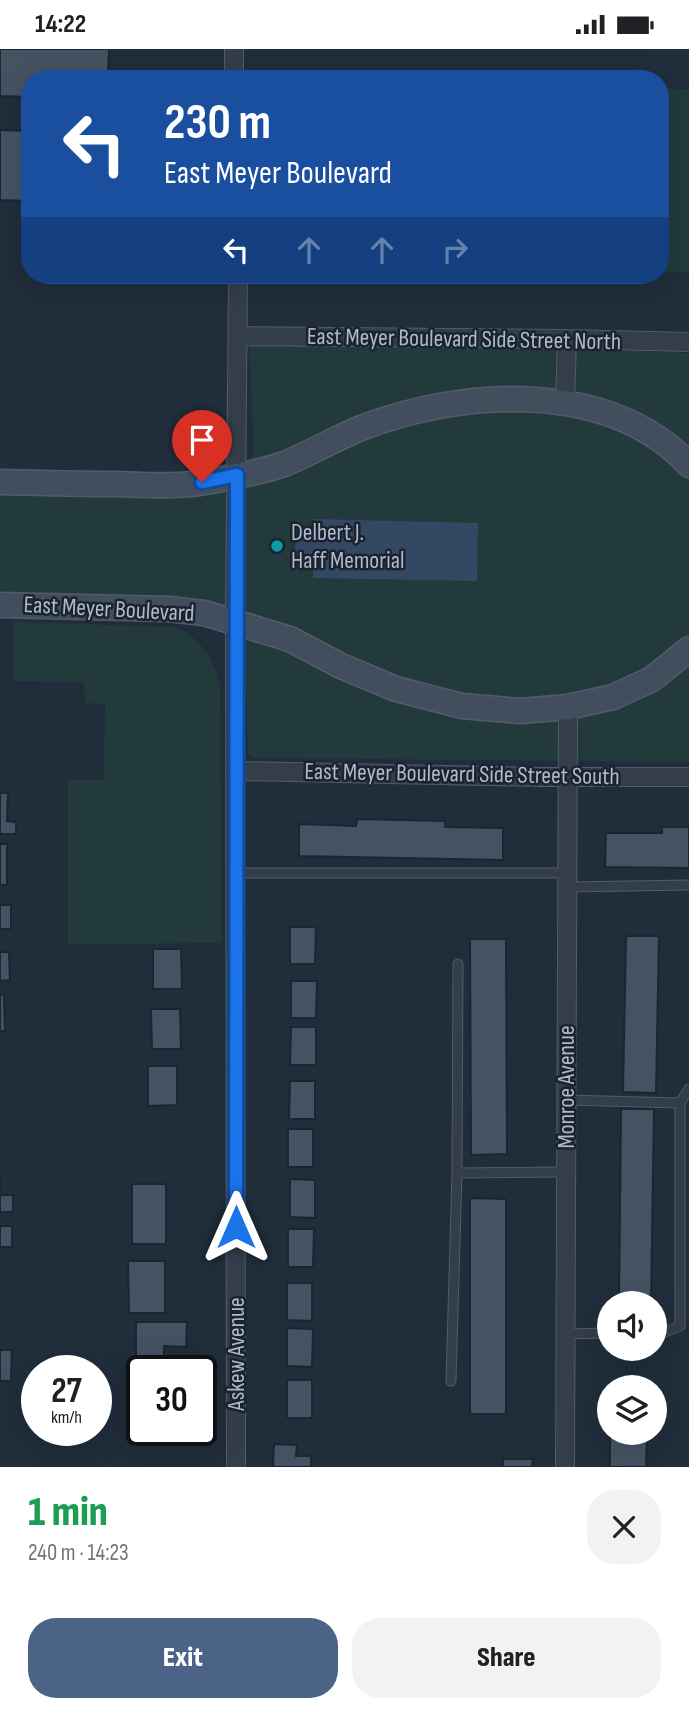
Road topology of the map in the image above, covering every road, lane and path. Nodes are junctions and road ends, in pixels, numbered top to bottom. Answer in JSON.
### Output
{"nodes":[{"id":1,"x":234,"y":49,"type":"edge"},
{"id":2,"x":234,"y":70,"type":"edge"},
{"id":3,"x":238,"y":284,"type":"edge"},
{"id":4,"x":239,"y":336,"type":"junction"},
{"id":5,"x":567,"y":339,"type":"junction"},
{"id":6,"x":689,"y":342,"type":"edge"},
{"id":7,"x":565,"y":403,"type":"junction"},
{"id":8,"x":689,"y":465,"type":"edge"},
{"id":9,"x":237,"y":475,"type":"junction"},
{"id":10,"x":0,"y":482,"type":"edge"},
{"id":11,"x":0,"y":605,"type":"edge"},
{"id":12,"x":235,"y":623,"type":"junction"},
{"id":13,"x":689,"y":649,"type":"edge"},
{"id":14,"x":568,"y":707,"type":"junction"},
{"id":15,"x":236,"y":771,"type":"junction"},
{"id":16,"x":568,"y":777,"type":"junction"},
{"id":17,"x":689,"y":777,"type":"edge"},
{"id":18,"x":235,"y":873,"type":"junction"},
{"id":19,"x":567,"y":880,"type":"junction"},
{"id":20,"x":689,"y":885,"type":"edge"},
{"id":21,"x":458,"y":964,"type":"dead end"},
{"id":22,"x":689,"y":1089,"type":"edge"},
{"id":23,"x":566,"y":1100,"type":"junction"},
{"id":24,"x":680,"y":1103,"type":"junction"},
{"id":25,"x":566,"y":1172,"type":"junction"},
{"id":26,"x":457,"y":1173,"type":"junction"},
{"id":27,"x":667,"y":1331,"type":"edge"},
{"id":28,"x":597,"y":1333,"type":"edge"},
{"id":29,"x":564,"y":1334,"type":"junction"},
{"id":30,"x":451,"y":1381,"type":"dead end"},
{"id":31,"x":236,"y":1467,"type":"edge"},
{"id":32,"x":565,"y":1467,"type":"edge"}],
"edges":[{"from":1,"to":2,"type":"street"},
{"from":3,"to":4,"type":"street","name":"Askew Avenue"},
{"from":4,"to":5,"type":"street","name":"East Meyer Boulevard Side Street North"},
{"from":4,"to":9,"type":"street","name":"Askew Avenue"},
{"from":5,"to":6,"type":"street","name":"East Meyer Boulevard Side Street North"},
{"from":5,"to":7,"type":"street"},
{"from":7,"to":8,"type":"main road"},
{"from":7,"to":9,"type":"main road"},
{"from":9,"to":10,"type":"main road"},
{"from":9,"to":12,"type":"street","name":"Askew Avenue"},
{"from":11,"to":12,"type":"main road","name":"East Meyer Boulevard"},
{"from":12,"to":14,"type":"main road","name":"East Meyer Boulevard"},
{"from":12,"to":15,"type":"street","name":"Askew Avenue"},
{"from":13,"to":14,"type":"main road","name":"East Meyer Boulevard"},
{"from":14,"to":16,"type":"street","name":"Monroe Avenue"},
{"from":15,"to":16,"type":"street","name":"East Meyer Boulevard Side Street South"},
{"from":15,"to":18,"type":"street","name":"Askew Avenue"},
{"from":16,"to":17,"type":"street","name":"East Meyer Boulevard Side Street South"},
{"from":16,"to":19,"type":"street","name":"Monroe Avenue"},
{"from":18,"to":19,"type":"lane"},
{"from":18,"to":31,"type":"street","name":"Askew Avenue"},
{"from":19,"to":20,"type":"lane"},
{"from":19,"to":23,"type":"street","name":"Monroe Avenue"},
{"from":21,"to":26,"type":"lane"},
{"from":22,"to":24,"type":"lane"},
{"from":23,"to":24,"type":"lane"},
{"from":23,"to":25,"type":"street","name":"Monroe Avenue"},
{"from":24,"to":27,"type":"lane"},
{"from":25,"to":26,"type":"lane"},
{"from":25,"to":29,"type":"street","name":"Monroe Avenue"},
{"from":26,"to":30,"type":"lane"},
{"from":28,"to":29,"type":"lane"},
{"from":29,"to":32,"type":"street","name":"Monroe Avenue"}]}
